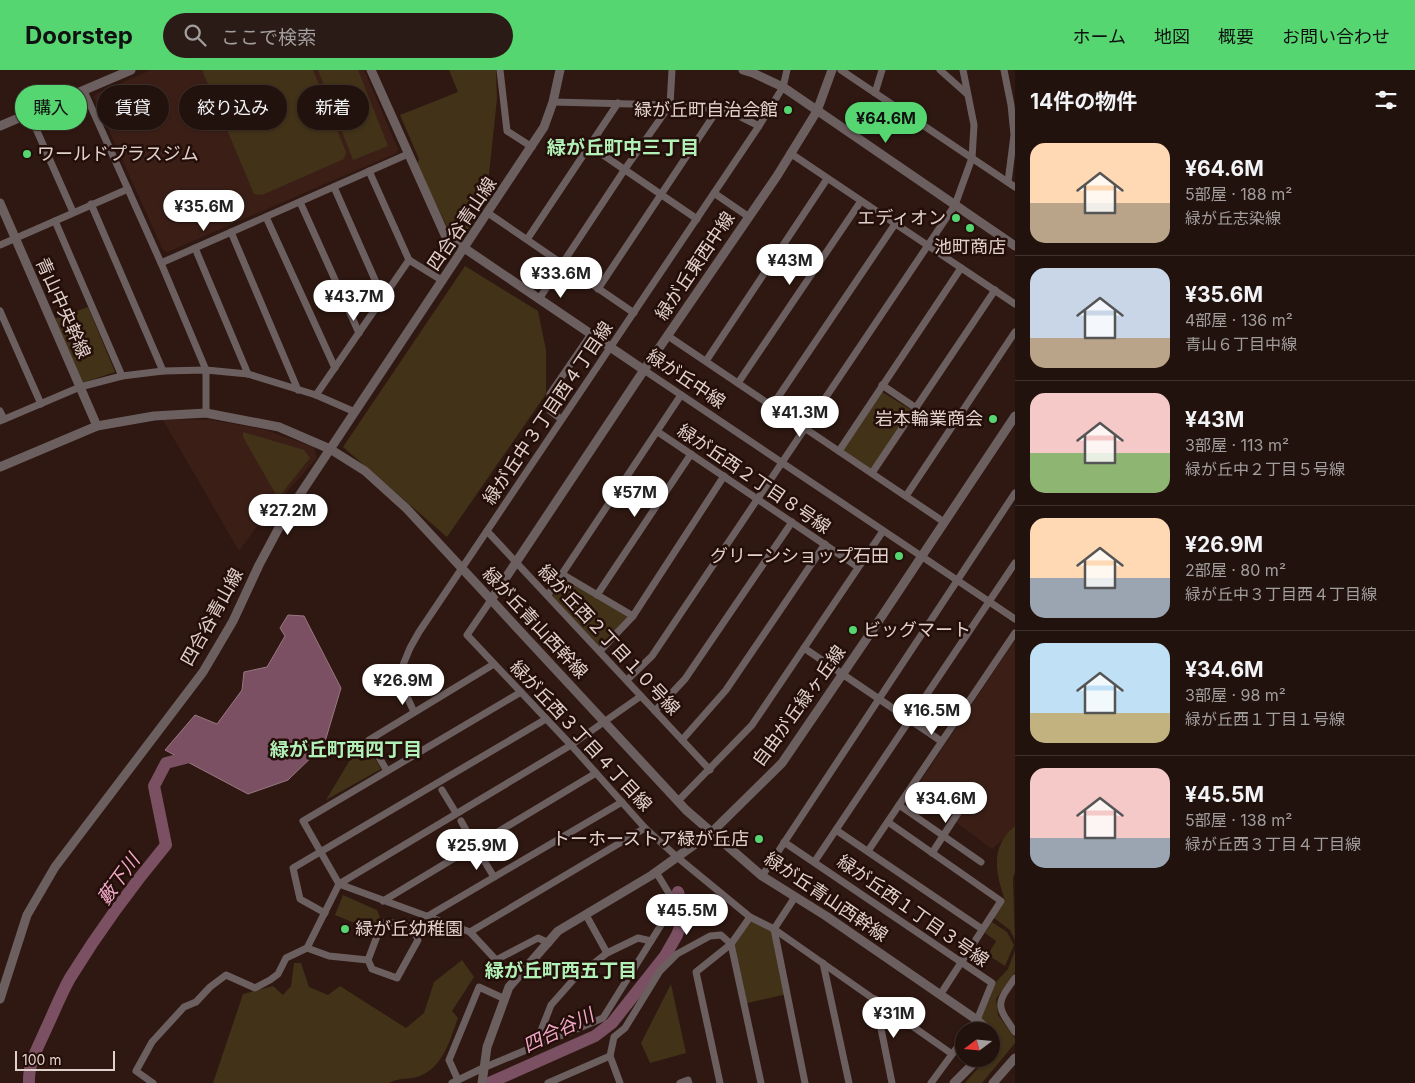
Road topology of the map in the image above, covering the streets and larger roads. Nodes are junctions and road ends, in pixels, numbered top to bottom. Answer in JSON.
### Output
{"nodes":[{"id":1,"x":131,"y":70,"type":"edge"},
{"id":2,"x":371,"y":70,"type":"edge"},
{"id":3,"x":500,"y":70,"type":"edge"},
{"id":4,"x":560,"y":70,"type":"edge"},
{"id":5,"x":672,"y":70,"type":"edge"},
{"id":6,"x":742,"y":70,"type":"edge"},
{"id":7,"x":787,"y":70,"type":"edge"},
{"id":8,"x":832,"y":70,"type":"edge"},
{"id":9,"x":841,"y":70,"type":"edge"},
{"id":10,"x":882,"y":70,"type":"edge"},
{"id":11,"x":940,"y":70,"type":"edge"},
{"id":12,"x":963,"y":70,"type":"edge"},
{"id":13,"x":1004,"y":70,"type":"edge"},
{"id":14,"x":783,"y":87,"type":"junction"},
{"id":15,"x":87,"y":90,"type":"edge"},
{"id":16,"x":875,"y":93,"type":"junction"},
{"id":17,"x":967,"y":94,"type":"junction"},
{"id":18,"x":87,"y":98,"type":"edge"},
{"id":19,"x":553,"y":102,"type":"junction"},
{"id":20,"x":618,"y":103,"type":"junction"},
{"id":21,"x":670,"y":105,"type":"junction"},
{"id":22,"x":718,"y":109,"type":"junction"},
{"id":23,"x":817,"y":111,"type":"junction"},
{"id":24,"x":15,"y":119,"type":"edge"},
{"id":25,"x":0,"y":126,"type":"edge"},
{"id":26,"x":759,"y":126,"type":"junction"},
{"id":27,"x":37,"y":130,"type":"edge"},
{"id":28,"x":590,"y":146,"type":"junction"},
{"id":29,"x":532,"y":147,"type":"junction"},
{"id":30,"x":790,"y":153,"type":"junction"},
{"id":31,"x":408,"y":154,"type":"junction"},
{"id":32,"x":972,"y":158,"type":"junction"},
{"id":33,"x":625,"y":168,"type":"junction"},
{"id":34,"x":369,"y":171,"type":"junction"},
{"id":35,"x":827,"y":179,"type":"junction"},
{"id":36,"x":1008,"y":182,"type":"junction"},
{"id":37,"x":334,"y":187,"type":"junction"},
{"id":38,"x":1015,"y":187,"type":"edge"},
{"id":39,"x":128,"y":189,"type":"junction"},
{"id":40,"x":714,"y":193,"type":"junction"},
{"id":41,"x":660,"y":195,"type":"junction"},
{"id":42,"x":861,"y":201,"type":"junction"},
{"id":43,"x":300,"y":202,"type":"junction"},
{"id":44,"x":0,"y":203,"type":"edge"},
{"id":45,"x":91,"y":204,"type":"junction"},
{"id":46,"x":955,"y":206,"type":"junction"},
{"id":47,"x":73,"y":212,"type":"junction"},
{"id":48,"x":488,"y":213,"type":"junction"},
{"id":49,"x":266,"y":217,"type":"junction"},
{"id":50,"x":749,"y":217,"type":"junction"},
{"id":51,"x":697,"y":219,"type":"junction"},
{"id":52,"x":55,"y":221,"type":"junction"},
{"id":53,"x":895,"y":224,"type":"junction"},
{"id":54,"x":231,"y":232,"type":"junction"},
{"id":55,"x":528,"y":238,"type":"junction"},
{"id":56,"x":15,"y":239,"type":"junction"},
{"id":57,"x":0,"y":245,"type":"edge"},
{"id":58,"x":929,"y":246,"type":"junction"},
{"id":59,"x":1015,"y":246,"type":"edge"},
{"id":60,"x":195,"y":248,"type":"junction"},
{"id":61,"x":464,"y":249,"type":"junction"},
{"id":62,"x":409,"y":260,"type":"junction"},
{"id":63,"x":161,"y":262,"type":"junction"},
{"id":64,"x":562,"y":264,"type":"junction"},
{"id":65,"x":961,"y":268,"type":"junction"},
{"id":66,"x":443,"y":281,"type":"junction"},
{"id":67,"x":598,"y":289,"type":"junction"},
{"id":68,"x":995,"y":290,"type":"junction"},
{"id":69,"x":383,"y":298,"type":"junction"},
{"id":70,"x":539,"y":299,"type":"junction"},
{"id":71,"x":1015,"y":304,"type":"edge"},
{"id":72,"x":0,"y":311,"type":"edge"},
{"id":73,"x":634,"y":313,"type":"junction"},
{"id":74,"x":1015,"y":332,"type":"edge"},
{"id":75,"x":359,"y":333,"type":"junction"},
{"id":76,"x":591,"y":334,"type":"junction"},
{"id":77,"x":668,"y":336,"type":"junction"},
{"id":78,"x":610,"y":347,"type":"junction"},
{"id":79,"x":706,"y":361,"type":"junction"},
{"id":80,"x":335,"y":368,"type":"junction"},
{"id":81,"x":206,"y":370,"type":"junction"},
{"id":82,"x":644,"y":370,"type":"junction"},
{"id":83,"x":163,"y":371,"type":"junction"},
{"id":84,"x":248,"y":374,"type":"junction"},
{"id":85,"x":122,"y":376,"type":"junction"},
{"id":86,"x":738,"y":383,"type":"junction"},
{"id":87,"x":882,"y":385,"type":"junction"},
{"id":88,"x":80,"y":388,"type":"junction"},
{"id":89,"x":298,"y":390,"type":"junction"},
{"id":90,"x":316,"y":395,"type":"junction"},
{"id":91,"x":681,"y":395,"type":"junction"},
{"id":92,"x":41,"y":404,"type":"junction"},
{"id":93,"x":772,"y":406,"type":"junction"},
{"id":94,"x":916,"y":408,"type":"junction"},
{"id":95,"x":0,"y":410,"type":"edge"},
{"id":96,"x":355,"y":412,"type":"junction"},
{"id":97,"x":206,"y":413,"type":"junction"},
{"id":98,"x":1015,"y":416,"type":"edge"},
{"id":99,"x":561,"y":419,"type":"junction"},
{"id":100,"x":2,"y":420,"type":"edge"},
{"id":101,"x":97,"y":426,"type":"junction"},
{"id":102,"x":806,"y":428,"type":"junction"},
{"id":103,"x":658,"y":432,"type":"junction"},
{"id":104,"x":330,"y":449,"type":"junction"},
{"id":105,"x":839,"y":451,"type":"junction"},
{"id":106,"x":691,"y":454,"type":"junction"},
{"id":107,"x":782,"y":464,"type":"junction"},
{"id":108,"x":0,"y":467,"type":"edge"},
{"id":109,"x":872,"y":473,"type":"junction"},
{"id":110,"x":724,"y":476,"type":"junction"},
{"id":111,"x":1015,"y":493,"type":"edge"},
{"id":112,"x":906,"y":496,"type":"junction"},
{"id":113,"x":758,"y":500,"type":"junction"},
{"id":114,"x":792,"y":522,"type":"junction"},
{"id":115,"x":944,"y":522,"type":"junction"},
{"id":116,"x":487,"y":530,"type":"junction"},
{"id":117,"x":883,"y":531,"type":"junction"},
{"id":118,"x":824,"y":544,"type":"junction"},
{"id":119,"x":921,"y":557,"type":"junction"},
{"id":120,"x":516,"y":562,"type":"junction"},
{"id":121,"x":1015,"y":563,"type":"edge"},
{"id":122,"x":858,"y":567,"type":"junction"},
{"id":123,"x":461,"y":568,"type":"junction"},
{"id":124,"x":562,"y":574,"type":"junction"},
{"id":125,"x":957,"y":580,"type":"junction"},
{"id":126,"x":548,"y":595,"type":"junction"},
{"id":127,"x":597,"y":595,"type":"junction"},
{"id":128,"x":491,"y":600,"type":"junction"},
{"id":129,"x":989,"y":602,"type":"junction"},
{"id":130,"x":633,"y":616,"type":"junction"},
{"id":131,"x":1015,"y":619,"type":"edge"},
{"id":132,"x":1015,"y":633,"type":"edge"},
{"id":133,"x":804,"y":648,"type":"junction"},
{"id":134,"x":600,"y":651,"type":"junction"},
{"id":135,"x":494,"y":664,"type":"junction"},
{"id":136,"x":843,"y":674,"type":"junction"},
{"id":137,"x":627,"y":680,"type":"junction"},
{"id":138,"x":521,"y":692,"type":"junction"},
{"id":139,"x":641,"y":696,"type":"junction"},
{"id":140,"x":878,"y":698,"type":"junction"},
{"id":141,"x":655,"y":710,"type":"junction"},
{"id":142,"x":414,"y":712,"type":"junction"},
{"id":143,"x":546,"y":719,"type":"junction"},
{"id":144,"x":910,"y":719,"type":"junction"},
{"id":145,"x":604,"y":722,"type":"junction"},
{"id":146,"x":682,"y":740,"type":"junction"},
{"id":147,"x":941,"y":741,"type":"junction"},
{"id":148,"x":571,"y":745,"type":"junction"},
{"id":149,"x":710,"y":770,"type":"junction"},
{"id":150,"x":387,"y":771,"type":"junction"},
{"id":151,"x":596,"y":773,"type":"junction"},
{"id":152,"x":442,"y":790,"type":"dead end"},
{"id":153,"x":678,"y":800,"type":"junction"},
{"id":154,"x":622,"y":802,"type":"junction"},
{"id":155,"x":899,"y":805,"type":"junction"},
{"id":156,"x":456,"y":813,"type":"junction"},
{"id":157,"x":958,"y":813,"type":"dead end"},
{"id":158,"x":461,"y":821,"type":"dead end"},
{"id":159,"x":888,"y":822,"type":"junction"},
{"id":160,"x":645,"y":828,"type":"junction"},
{"id":161,"x":836,"y":830,"type":"junction"},
{"id":162,"x":712,"y":832,"type":"junction"},
{"id":163,"x":943,"y":836,"type":"junction"},
{"id":164,"x":784,"y":842,"type":"junction"},
{"id":165,"x":475,"y":846,"type":"junction"},
{"id":166,"x":320,"y":852,"type":"junction"},
{"id":167,"x":868,"y":852,"type":"junction"},
{"id":168,"x":932,"y":853,"type":"junction"},
{"id":169,"x":480,"y":854,"type":"dead end"},
{"id":170,"x":677,"y":858,"type":"junction"},
{"id":171,"x":815,"y":861,"type":"junction"},
{"id":172,"x":981,"y":862,"type":"dead end"},
{"id":173,"x":656,"y":872,"type":"junction"},
{"id":174,"x":762,"y":876,"type":"junction"},
{"id":175,"x":494,"y":877,"type":"junction"},
{"id":176,"x":339,"y":884,"type":"junction"},
{"id":177,"x":795,"y":897,"type":"junction"},
{"id":178,"x":383,"y":901,"type":"junction"},
{"id":179,"x":325,"y":913,"type":"junction"},
{"id":180,"x":586,"y":915,"type":"junction"},
{"id":181,"x":428,"y":916,"type":"junction"},
{"id":182,"x":750,"y":917,"type":"junction"},
{"id":183,"x":774,"y":929,"type":"junction"},
{"id":184,"x":982,"y":929,"type":"junction"},
{"id":185,"x":470,"y":932,"type":"junction"},
{"id":186,"x":652,"y":940,"type":"junction"},
{"id":187,"x":548,"y":943,"type":"junction"},
{"id":188,"x":731,"y":944,"type":"junction"},
{"id":189,"x":308,"y":948,"type":"junction"},
{"id":190,"x":607,"y":953,"type":"junction"},
{"id":191,"x":368,"y":960,"type":"junction"},
{"id":192,"x":961,"y":962,"type":"junction"},
{"id":193,"x":823,"y":963,"type":"junction"},
{"id":194,"x":1015,"y":978,"type":"edge"},
{"id":195,"x":940,"y":995,"type":"junction"},
{"id":196,"x":0,"y":999,"type":"edge"},
{"id":197,"x":505,"y":999,"type":"junction"},
{"id":198,"x":875,"y":999,"type":"junction"},
{"id":199,"x":976,"y":1020,"type":"junction"},
{"id":200,"x":978,"y":1022,"type":"edge"},
{"id":201,"x":1015,"y":1032,"type":"edge"},
{"id":202,"x":535,"y":1046,"type":"junction"},
{"id":203,"x":955,"y":1050,"type":"edge"},
{"id":204,"x":952,"y":1054,"type":"junction"},
{"id":205,"x":610,"y":1056,"type":"junction"},
{"id":206,"x":1015,"y":1058,"type":"edge"},
{"id":207,"x":969,"y":1068,"type":"edge"},
{"id":208,"x":482,"y":1075,"type":"edge"},
{"id":209,"x":455,"y":1082,"type":"edge"},
{"id":210,"x":153,"y":1083,"type":"edge"},
{"id":211,"x":548,"y":1083,"type":"edge"},
{"id":212,"x":620,"y":1083,"type":"edge"},
{"id":213,"x":680,"y":1083,"type":"edge"},
{"id":214,"x":689,"y":1083,"type":"edge"},
{"id":215,"x":720,"y":1083,"type":"edge"},
{"id":216,"x":762,"y":1083,"type":"edge"},
{"id":217,"x":805,"y":1083,"type":"edge"},
{"id":218,"x":849,"y":1083,"type":"edge"},
{"id":219,"x":892,"y":1083,"type":"edge"},
{"id":220,"x":932,"y":1083,"type":"edge"},
{"id":221,"x":954,"y":1083,"type":"edge"},
{"id":222,"x":993,"y":1083,"type":"edge"}],
"edges":[{"from":1,"to":15,"type":"street"},
{"from":2,"to":31,"type":"street","name":"緑が丘中線"},
{"from":3,"to":29,"type":"street"},
{"from":4,"to":19,"type":"street","name":"四合谷青山線"},
{"from":5,"to":21,"type":"street"},
{"from":6,"to":14,"type":"street"},
{"from":7,"to":14,"type":"street","name":"緑が丘中３丁目西４丁目線"},
{"from":8,"to":23,"type":"street","name":"緑が丘東西中線"},
{"from":9,"to":16,"type":"street"},
{"from":10,"to":16,"type":"street"},
{"from":11,"to":17,"type":"street"},
{"from":12,"to":17,"type":"street"},
{"from":13,"to":36,"type":"street"},
{"from":14,"to":23,"type":"street"},
{"from":14,"to":26,"type":"street","name":"緑が丘中３丁目西４丁目線"},
{"from":16,"to":32,"type":"street"},
{"from":17,"to":32,"type":"street"},
{"from":18,"to":39,"type":"street"},
{"from":19,"to":20,"type":"street"},
{"from":19,"to":29,"type":"street","name":"四合谷青山線"},
{"from":20,"to":21,"type":"street"},
{"from":20,"to":28,"type":"street"},
{"from":21,"to":22,"type":"street"},
{"from":21,"to":33,"type":"street"},
{"from":22,"to":26,"type":"street"},
{"from":22,"to":41,"type":"street"},
{"from":23,"to":30,"type":"street","name":"緑が丘東西中線"},
{"from":23,"to":46,"type":"street"},
{"from":24,"to":25,"type":"street"},
{"from":26,"to":40,"type":"street","name":"緑が丘中３丁目西４丁目線"},
{"from":27,"to":47,"type":"street"},
{"from":28,"to":33,"type":"street"},
{"from":28,"to":55,"type":"street"},
{"from":29,"to":48,"type":"street","name":"四合谷青山線"},
{"from":30,"to":35,"type":"street"},
{"from":30,"to":50,"type":"street","name":"緑が丘東西中線"},
{"from":31,"to":34,"type":"street"},
{"from":31,"to":61,"type":"street","name":"緑が丘中線"},
{"from":32,"to":36,"type":"street"},
{"from":32,"to":46,"type":"street"},
{"from":33,"to":41,"type":"street"},
{"from":33,"to":64,"type":"street"},
{"from":34,"to":37,"type":"street"},
{"from":34,"to":62,"type":"street"},
{"from":35,"to":42,"type":"street"},
{"from":35,"to":79,"type":"street"},
{"from":36,"to":38,"type":"street"},
{"from":37,"to":43,"type":"street"},
{"from":37,"to":69,"type":"street"},
{"from":39,"to":45,"type":"street"},
{"from":39,"to":63,"type":"street"},
{"from":40,"to":50,"type":"street"},
{"from":40,"to":51,"type":"street","name":"緑が丘中３丁目西４丁目線"},
{"from":41,"to":51,"type":"street"},
{"from":41,"to":67,"type":"street"},
{"from":42,"to":53,"type":"street"},
{"from":42,"to":86,"type":"street"},
{"from":43,"to":49,"type":"street"},
{"from":43,"to":75,"type":"street"},
{"from":44,"to":56,"type":"street","name":"青山中央幹線"},
{"from":45,"to":47,"type":"street"},
{"from":45,"to":83,"type":"street"},
{"from":46,"to":58,"type":"street"},
{"from":46,"to":59,"type":"street"},
{"from":47,"to":52,"type":"street"},
{"from":48,"to":55,"type":"street"},
{"from":48,"to":61,"type":"street","name":"四合谷青山線"},
{"from":49,"to":54,"type":"street"},
{"from":49,"to":80,"type":"street"},
{"from":50,"to":77,"type":"street","name":"緑が丘東西中線"},
{"from":51,"to":73,"type":"street","name":"緑が丘中３丁目西４丁目線"},
{"from":52,"to":56,"type":"street"},
{"from":52,"to":85,"type":"street"},
{"from":53,"to":58,"type":"street"},
{"from":53,"to":93,"type":"street"},
{"from":54,"to":60,"type":"street"},
{"from":54,"to":89,"type":"street"},
{"from":55,"to":64,"type":"street"},
{"from":56,"to":57,"type":"street"},
{"from":56,"to":88,"type":"street","name":"青山中央幹線"},
{"from":58,"to":65,"type":"street"},
{"from":58,"to":102,"type":"street"},
{"from":60,"to":63,"type":"street"},
{"from":60,"to":84,"type":"street"},
{"from":61,"to":66,"type":"street","name":"四合谷青山線"},
{"from":61,"to":70,"type":"street","name":"緑が丘中線"},
{"from":62,"to":66,"type":"street"},
{"from":62,"to":69,"type":"street"},
{"from":63,"to":81,"type":"street"},
{"from":64,"to":67,"type":"street"},
{"from":64,"to":70,"type":"street"},
{"from":65,"to":68,"type":"street"},
{"from":65,"to":87,"type":"street"},
{"from":66,"to":96,"type":"street","name":"四合谷青山線"},
{"from":67,"to":73,"type":"street"},
{"from":68,"to":71,"type":"street"},
{"from":68,"to":94,"type":"street"},
{"from":69,"to":75,"type":"street"},
{"from":70,"to":76,"type":"street","name":"緑が丘中線"},
{"from":72,"to":92,"type":"street"},
{"from":73,"to":78,"type":"street","name":"緑が丘中３丁目西４丁目線"},
{"from":74,"to":112,"type":"street"},
{"from":75,"to":80,"type":"street"},
{"from":76,"to":78,"type":"street","name":"緑が丘中線"},
{"from":76,"to":99,"type":"street"},
{"from":77,"to":79,"type":"street"},
{"from":77,"to":82,"type":"street","name":"緑が丘東西中線"},
{"from":78,"to":82,"type":"street","name":"緑が丘中線"},
{"from":78,"to":99,"type":"street","name":"緑が丘中３丁目西４丁目線"},
{"from":79,"to":86,"type":"street"},
{"from":80,"to":90,"type":"street"},
{"from":81,"to":83,"type":"street"},
{"from":81,"to":84,"type":"street"},
{"from":81,"to":97,"type":"street"},
{"from":82,"to":91,"type":"street","name":"緑が丘中線"},
{"from":82,"to":120,"type":"street","name":"緑が丘東西中線"},
{"from":83,"to":85,"type":"street"},
{"from":84,"to":89,"type":"street"},
{"from":85,"to":88,"type":"street"},
{"from":86,"to":93,"type":"street"},
{"from":87,"to":94,"type":"street"},
{"from":87,"to":105,"type":"street"},
{"from":88,"to":92,"type":"street"},
{"from":88,"to":101,"type":"street","name":"青山中央幹線"},
{"from":89,"to":90,"type":"street"},
{"from":90,"to":96,"type":"street"},
{"from":91,"to":103,"type":"street"},
{"from":91,"to":107,"type":"street","name":"緑が丘中線"},
{"from":92,"to":100,"type":"street"},
{"from":93,"to":102,"type":"street"},
{"from":94,"to":109,"type":"street"},
{"from":95,"to":100,"type":"street"},
{"from":96,"to":104,"type":"street","name":"四合谷青山線"},
{"from":97,"to":101,"type":"street","name":"緑が丘青山西幹線"},
{"from":97,"to":104,"type":"street","name":"緑が丘青山西幹線"},
{"from":98,"to":115,"type":"street","name":"自由が丘緑ヶ丘線"},
{"from":99,"to":116,"type":"street","name":"緑が丘中３丁目西４丁目線"},
{"from":101,"to":108,"type":"street","name":"緑が丘青山西幹線"},
{"from":102,"to":105,"type":"street"},
{"from":102,"to":107,"type":"street"},
{"from":103,"to":106,"type":"street","name":"緑が丘西２丁目８号線"},
{"from":103,"to":124,"type":"street"},
{"from":104,"to":123,"type":"street","name":"緑が丘青山西幹線"},
{"from":104,"to":196,"type":"street","name":"四合谷青山線"},
{"from":105,"to":109,"type":"street"},
{"from":106,"to":110,"type":"street","name":"緑が丘西２丁目８号線"},
{"from":106,"to":127,"type":"street"},
{"from":107,"to":113,"type":"street"},
{"from":107,"to":117,"type":"street","name":"緑が丘中線"},
{"from":109,"to":112,"type":"street"},
{"from":110,"to":113,"type":"street","name":"緑が丘西２丁目８号線"},
{"from":110,"to":130,"type":"street"},
{"from":111,"to":125,"type":"street"},
{"from":112,"to":115,"type":"street"},
{"from":113,"to":114,"type":"street","name":"緑が丘西２丁目８号線"},
{"from":113,"to":137,"type":"street"},
{"from":114,"to":118,"type":"street","name":"緑が丘西２丁目８号線"},
{"from":114,"to":141,"type":"street"},
{"from":115,"to":119,"type":"street","name":"自由が丘緑ヶ丘線"},
{"from":116,"to":120,"type":"street","name":"緑が丘西２丁目１０号線"},
{"from":116,"to":123,"type":"street","name":"緑が丘中３丁目西４丁目線"},
{"from":117,"to":119,"type":"street","name":"緑が丘中線"},
{"from":117,"to":122,"type":"street"},
{"from":118,"to":122,"type":"street","name":"緑が丘西２丁目８号線"},
{"from":118,"to":146,"type":"street"},
{"from":119,"to":125,"type":"street","name":"緑が丘中線"},
{"from":119,"to":136,"type":"street","name":"自由が丘緑ヶ丘線"},
{"from":120,"to":126,"type":"street","name":"緑が丘西２丁目１０号線"},
{"from":120,"to":128,"type":"street","name":"緑が丘東西中線"},
{"from":121,"to":129,"type":"street"},
{"from":122,"to":133,"type":"street"},
{"from":123,"to":128,"type":"street","name":"緑が丘青山西幹線"},
{"from":123,"to":142,"type":"street","name":"緑が丘中３丁目西４丁目線"},
{"from":124,"to":126,"type":"street"},
{"from":124,"to":127,"type":"street"},
{"from":125,"to":129,"type":"street","name":"緑が丘中線"},
{"from":125,"to":140,"type":"street"},
{"from":126,"to":134,"type":"street","name":"緑が丘西２丁目１０号線"},
{"from":127,"to":130,"type":"street"},
{"from":128,"to":135,"type":"street","name":"緑が丘西３丁目４丁目線"},
{"from":128,"to":145,"type":"street","name":"緑が丘青山西幹線"},
{"from":129,"to":131,"type":"street","name":"緑が丘中線"},
{"from":129,"to":144,"type":"street"},
{"from":130,"to":134,"type":"street"},
{"from":132,"to":147,"type":"street"},
{"from":133,"to":136,"type":"street"},
{"from":133,"to":149,"type":"street"},
{"from":134,"to":137,"type":"street","name":"緑が丘西２丁目１０号線"},
{"from":135,"to":138,"type":"street","name":"緑が丘西３丁目４丁目線"},
{"from":135,"to":142,"type":"street"},
{"from":136,"to":140,"type":"street"},
{"from":136,"to":162,"type":"street","name":"自由が丘緑ヶ丘線"},
{"from":137,"to":139,"type":"street","name":"緑が丘西２丁目１０号線"},
{"from":138,"to":143,"type":"street","name":"緑が丘西３丁目４丁目線"},
{"from":138,"to":150,"type":"street"},
{"from":139,"to":141,"type":"street","name":"緑が丘西２丁目１０号線"},
{"from":139,"to":145,"type":"street"},
{"from":140,"to":144,"type":"street"},
{"from":140,"to":164,"type":"street"},
{"from":141,"to":146,"type":"street","name":"緑が丘西２丁目１０号線"},
{"from":142,"to":150,"type":"street"},
{"from":143,"to":148,"type":"street","name":"緑が丘西３丁目４丁目線"},
{"from":143,"to":166,"type":"street"},
{"from":144,"to":147,"type":"street"},
{"from":144,"to":161,"type":"street"},
{"from":145,"to":148,"type":"street"},
{"from":145,"to":153,"type":"street","name":"緑が丘青山西幹線"},
{"from":146,"to":149,"type":"street","name":"緑が丘西２丁目１０号線"},
{"from":147,"to":155,"type":"street"},
{"from":148,"to":151,"type":"street","name":"緑が丘西３丁目４丁目線"},
{"from":148,"to":156,"type":"street"},
{"from":149,"to":153,"type":"street"},
{"from":150,"to":166,"type":"street"},
{"from":151,"to":154,"type":"street","name":"緑が丘西３丁目４丁目線"},
{"from":151,"to":165,"type":"street"},
{"from":152,"to":156,"type":"street"},
{"from":153,"to":162,"type":"street","name":"緑が丘青山西幹線"},
{"from":154,"to":160,"type":"street","name":"緑が丘西３丁目４丁目線"},
{"from":154,"to":175,"type":"street"},
{"from":155,"to":159,"type":"street"},
{"from":155,"to":163,"type":"street"},
{"from":156,"to":176,"type":"street"},
{"from":157,"to":163,"type":"street"},
{"from":158,"to":165,"type":"street"},
{"from":159,"to":167,"type":"street"},
{"from":159,"to":168,"type":"street"},
{"from":160,"to":170,"type":"street","name":"緑が丘西３丁目４丁目線"},
{"from":160,"to":185,"type":"street"},
{"from":161,"to":167,"type":"street"},
{"from":161,"to":171,"type":"street"},
{"from":162,"to":170,"type":"street","name":"自由が丘緑ヶ丘線"},
{"from":162,"to":174,"type":"street","name":"緑が丘青山西幹線"},
{"from":163,"to":168,"type":"street"},
{"from":163,"to":172,"type":"street"},
{"from":164,"to":171,"type":"street","name":"緑が丘西１丁目３号線"},
{"from":164,"to":174,"type":"street"},
{"from":165,"to":178,"type":"street"},
{"from":166,"to":176,"type":"street"},
{"from":166,"to":179,"type":"street"},
{"from":167,"to":184,"type":"street"},
{"from":168,"to":184,"type":"street"},
{"from":169,"to":175,"type":"street"},
{"from":170,"to":173,"type":"street","name":"自由が丘緑ヶ丘線"},
{"from":170,"to":182,"type":"street","name":"緑が丘西３丁目４丁目線"},
{"from":171,"to":192,"type":"street","name":"緑が丘西１丁目３号線"},
{"from":173,"to":180,"type":"street","name":"自由が丘緑ヶ丘線"},
{"from":173,"to":186,"type":"street"},
{"from":174,"to":177,"type":"street","name":"緑が丘青山西幹線"},
{"from":175,"to":181,"type":"street"},
{"from":176,"to":178,"type":"street"},
{"from":176,"to":179,"type":"street"},
{"from":177,"to":183,"type":"street"},
{"from":177,"to":195,"type":"street","name":"緑が丘青山西幹線"},
{"from":178,"to":181,"type":"street"},
{"from":179,"to":189,"type":"street"},
{"from":180,"to":187,"type":"street","name":"自由が丘緑ヶ丘線"},
{"from":180,"to":190,"type":"street"},
{"from":181,"to":185,"type":"street"},
{"from":182,"to":183,"type":"street","name":"緑が丘西３丁目４丁目線"},
{"from":182,"to":188,"type":"street"},
{"from":183,"to":193,"type":"street","name":"緑が丘西３丁目４丁目線"},
{"from":183,"to":217,"type":"street"},
{"from":184,"to":192,"type":"street"},
{"from":185,"to":187,"type":"street"},
{"from":186,"to":190,"type":"street"},
{"from":186,"to":202,"type":"street"},
{"from":187,"to":197,"type":"street","name":"自由が丘緑ヶ丘線"},
{"from":188,"to":205,"type":"street"},
{"from":188,"to":215,"type":"street"},
{"from":188,"to":216,"type":"street"},
{"from":189,"to":191,"type":"street"},
{"from":189,"to":210,"type":"street"},
{"from":190,"to":202,"type":"street"},
{"from":191,"to":191,"type":"street"},
{"from":192,"to":195,"type":"street"},
{"from":192,"to":199,"type":"street","name":"緑が丘西１丁目３号線"},
{"from":193,"to":198,"type":"street","name":"緑が丘西３丁目４丁目線"},
{"from":193,"to":218,"type":"street"},
{"from":194,"to":201,"type":"street"},
{"from":195,"to":199,"type":"street","name":"緑が丘青山西幹線"},
{"from":197,"to":208,"type":"street","name":"自由が丘緑ヶ丘線"},
{"from":197,"to":209,"type":"street"},
{"from":198,"to":204,"type":"street","name":"緑が丘西３丁目４丁目線"},
{"from":198,"to":219,"type":"street"},
{"from":199,"to":200,"type":"street","name":"緑が丘青山西幹線"},
{"from":202,"to":208,"type":"street"},
{"from":203,"to":204,"type":"street"},
{"from":204,"to":220,"type":"street"},
{"from":205,"to":211,"type":"street"},
{"from":205,"to":212,"type":"street"},
{"from":206,"to":222,"type":"street"},
{"from":207,"to":221,"type":"street"},
{"from":208,"to":209,"type":"street"},
{"from":213,"to":214,"type":"street"}]}
